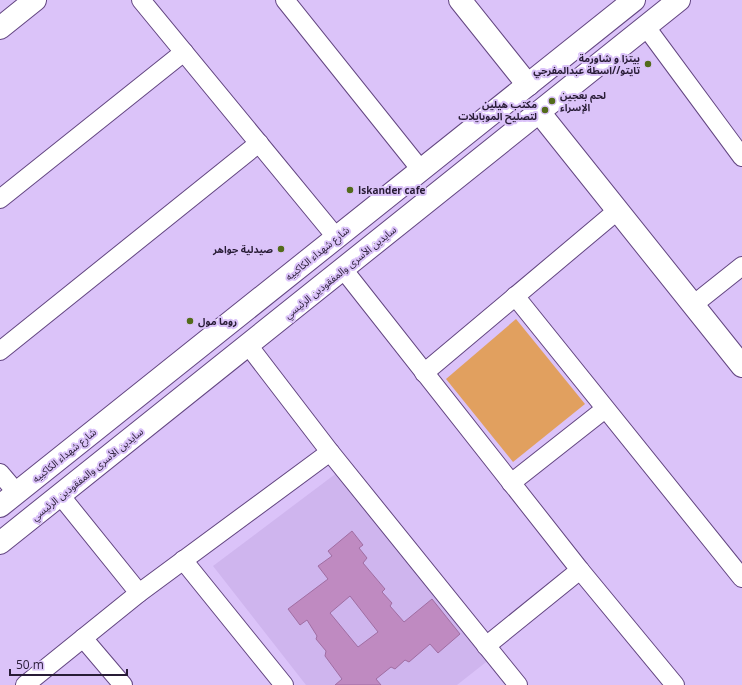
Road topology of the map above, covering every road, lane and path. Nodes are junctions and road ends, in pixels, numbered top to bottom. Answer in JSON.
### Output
{"nodes":[{"id":1,"x":141,"y":0,"type":"edge"},
{"id":2,"x":285,"y":0,"type":"edge"},
{"id":3,"x":460,"y":0,"type":"edge"},
{"id":4,"x":634,"y":0,"type":"edge"},
{"id":5,"x":679,"y":0,"type":"edge"},
{"id":6,"x":30,"y":2,"type":"edge"},
{"id":7,"x":646,"y":27,"type":"junction"},
{"id":8,"x":0,"y":28,"type":"edge"},
{"id":9,"x":184,"y":52,"type":"junction"},
{"id":10,"x":528,"y":85,"type":"junction"},
{"id":11,"x":539,"y":112,"type":"junction"},
{"id":12,"x":259,"y":143,"type":"junction"},
{"id":13,"x":742,"y":157,"type":"edge"},
{"id":14,"x":420,"y":170,"type":"junction"},
{"id":15,"x":0,"y":198,"type":"edge"},
{"id":16,"x":374,"y":207,"type":"junction"},
{"id":17,"x":618,"y":210,"type":"junction"},
{"id":18,"x":393,"y":229,"type":"junction"},
{"id":19,"x":336,"y":237,"type":"junction"},
{"id":20,"x":742,"y":266,"type":"edge"},
{"id":21,"x":343,"y":269,"type":"junction"},
{"id":22,"x":515,"y":296,"type":"junction"},
{"id":23,"x":693,"y":305,"type":"junction"},
{"id":24,"x":248,"y":345,"type":"junction"},
{"id":25,"x":0,"y":351,"type":"edge"},
{"id":26,"x":742,"y":366,"type":"edge"},
{"id":27,"x":424,"y":373,"type":"junction"},
{"id":28,"x":606,"y":409,"type":"junction"},
{"id":29,"x":330,"y":452,"type":"junction"},
{"id":30,"x":0,"y":473,"type":"edge"},
{"id":31,"x":511,"y":483,"type":"junction"},
{"id":32,"x":60,"y":495,"type":"junction"},
{"id":33,"x":8,"y":499,"type":"edge"},
{"id":34,"x":0,"y":543,"type":"edge"},
{"id":35,"x":183,"y":560,"type":"junction"},
{"id":36,"x":580,"y":570,"type":"junction"},
{"id":37,"x":742,"y":578,"type":"edge"},
{"id":38,"x":139,"y":593,"type":"junction"},
{"id":39,"x":83,"y":638,"type":"junction"},
{"id":40,"x":486,"y":646,"type":"junction"},
{"id":41,"x":25,"y":685,"type":"edge"},
{"id":42,"x":123,"y":685,"type":"edge"},
{"id":43,"x":284,"y":685,"type":"edge"},
{"id":44,"x":518,"y":685,"type":"edge"},
{"id":45,"x":675,"y":685,"type":"edge"}],
"edges":[{"from":1,"to":9,"type":"street"},
{"from":2,"to":14,"type":"street"},
{"from":3,"to":10,"type":"main road"},
{"from":4,"to":10,"type":"main road","name":"شارع شهداء الكاكييه"},
{"from":5,"to":7,"type":"main road","name":"سايدين الأسرى والمفقودين الرئيسي"},
{"from":6,"to":8,"type":"main road"},
{"from":7,"to":11,"type":"main road","name":"سايدين الأسرى والمفقودين الرئيسي"},
{"from":7,"to":13,"type":"street"},
{"from":9,"to":12,"type":"street"},
{"from":9,"to":15,"type":"street"},
{"from":10,"to":14,"type":"main road","name":"شارع شهداء الكاكييه"},
{"from":11,"to":17,"type":"main road"},
{"from":11,"to":18,"type":"main road","name":"سايدين الأسرى والمفقودين الرئيسي"},
{"from":12,"to":19,"type":"street"},
{"from":12,"to":25,"type":"street"},
{"from":14,"to":16,"type":"main road","name":"شارع شهداء الكاكييه"},
{"from":16,"to":18,"type":"main road"},
{"from":16,"to":19,"type":"main road","name":"شارع شهداء الكاكييه"},
{"from":17,"to":22,"type":"street"},
{"from":17,"to":23,"type":"main road"},
{"from":18,"to":21,"type":"main road","name":"سايدين الأسرى والمفقودين الرئيسي"},
{"from":19,"to":33,"type":"main road","name":"شارع شهداء الكاكييه"},
{"from":20,"to":23,"type":"street"},
{"from":21,"to":24,"type":"main road","name":"سايدين الأسرى والمفقودين الرئيسي"},
{"from":21,"to":27,"type":"street"},
{"from":22,"to":27,"type":"street"},
{"from":22,"to":28,"type":"street"},
{"from":23,"to":26,"type":"main road"},
{"from":24,"to":29,"type":"street"},
{"from":24,"to":32,"type":"main road","name":"سايدين الأسرى والمفقودين الرئيسي"},
{"from":27,"to":31,"type":"street"},
{"from":28,"to":31,"type":"street"},
{"from":28,"to":37,"type":"street"},
{"from":29,"to":35,"type":"street"},
{"from":29,"to":40,"type":"street"},
{"from":30,"to":33,"type":"street"},
{"from":31,"to":36,"type":"street"},
{"from":32,"to":34,"type":"main road","name":"سايدين الأسرى والمفقودين الرئيسي"},
{"from":32,"to":38,"type":"street"},
{"from":35,"to":38,"type":"street"},
{"from":35,"to":43,"type":"street"},
{"from":36,"to":40,"type":"street"},
{"from":36,"to":45,"type":"street"},
{"from":38,"to":39,"type":"street"},
{"from":39,"to":41,"type":"street"},
{"from":39,"to":42,"type":"street"},
{"from":40,"to":44,"type":"street"}]}
